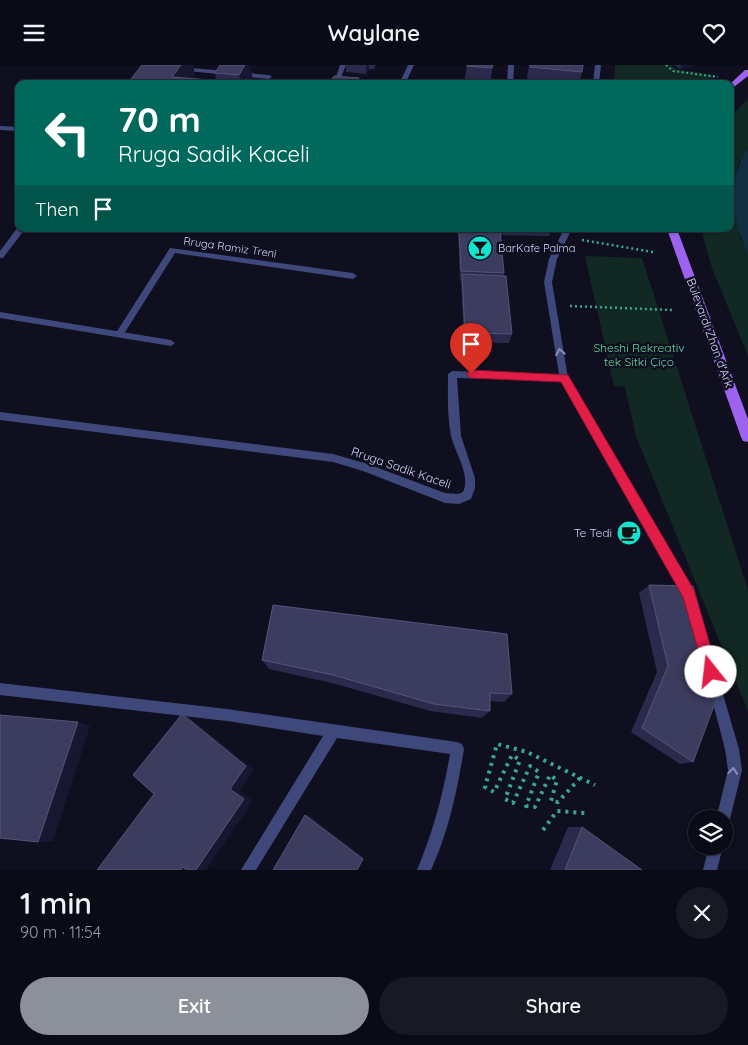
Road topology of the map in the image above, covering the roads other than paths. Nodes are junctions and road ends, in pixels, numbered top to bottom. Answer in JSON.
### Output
{"nodes":[{"id":1,"x":343,"y":65,"type":"edge"},
{"id":2,"x":411,"y":65,"type":"edge"},
{"id":3,"x":511,"y":65,"type":"edge"},
{"id":4,"x":598,"y":65,"type":"edge"},
{"id":5,"x":173,"y":68,"type":"edge"},
{"id":6,"x":748,"y":72,"type":"edge"},
{"id":7,"x":269,"y":77,"type":"dead end"},
{"id":8,"x":336,"y":80,"type":"edge"},
{"id":9,"x":404,"y":80,"type":"edge"},
{"id":10,"x":510,"y":80,"type":"edge"},
{"id":11,"x":596,"y":80,"type":"edge"},
{"id":12,"x":734,"y":84,"type":"edge"},
{"id":13,"x":0,"y":128,"type":"edge"},
{"id":14,"x":15,"y":129,"type":"edge"},
{"id":15,"x":19,"y":232,"type":"edge"},
{"id":16,"x":673,"y":232,"type":"edge"},
{"id":17,"x":566,"y":233,"type":"edge"},
{"id":18,"x":0,"y":256,"type":"edge"},
{"id":19,"x":353,"y":275,"type":"dead end"},
{"id":20,"x":0,"y":315,"type":"edge"},
{"id":21,"x":120,"y":335,"type":"junction"},
{"id":22,"x":171,"y":343,"type":"dead end"},
{"id":23,"x":564,"y":378,"type":"junction"},
{"id":24,"x":0,"y":416,"type":"edge"},
{"id":25,"x":748,"y":437,"type":"edge"},
{"id":26,"x":694,"y":614,"type":"edge"},
{"id":27,"x":711,"y":672,"type":"edge"},
{"id":28,"x":0,"y":689,"type":"edge"},
{"id":29,"x":333,"y":732,"type":"junction"},
{"id":30,"x":725,"y":810,"type":"edge"},
{"id":31,"x":714,"y":855,"type":"edge"},
{"id":32,"x":248,"y":870,"type":"edge"},
{"id":33,"x":424,"y":870,"type":"edge"},
{"id":34,"x":710,"y":870,"type":"edge"}],
"edges":[{"from":1,"to":8,"type":"street"},
{"from":2,"to":9,"type":"street"},
{"from":3,"to":10,"type":"street"},
{"from":4,"to":11,"type":"street"},
{"from":5,"to":7,"type":"street"},
{"from":6,"to":12,"type":"main road"},
{"from":13,"to":14,"type":"street"},
{"from":15,"to":18,"type":"street"},
{"from":16,"to":25,"type":"main road","name":"Bulevardi Zhan d'Ark"},
{"from":23,"to":17,"type":"street","one_way":true},
{"from":19,"to":21,"type":"street","name":"Rruga Ramiz Treni"},
{"from":20,"to":21,"type":"street"},
{"from":21,"to":22,"type":"street"},
{"from":23,"to":24,"type":"street","name":"Rruga Sadik Kaceli"},
{"from":23,"to":26,"type":"street"},
{"from":30,"to":27,"type":"street","one_way":true},
{"from":28,"to":29,"type":"street"},
{"from":29,"to":32,"type":"street"},
{"from":29,"to":33,"type":"street"},
{"from":31,"to":34,"type":"street"}]}
